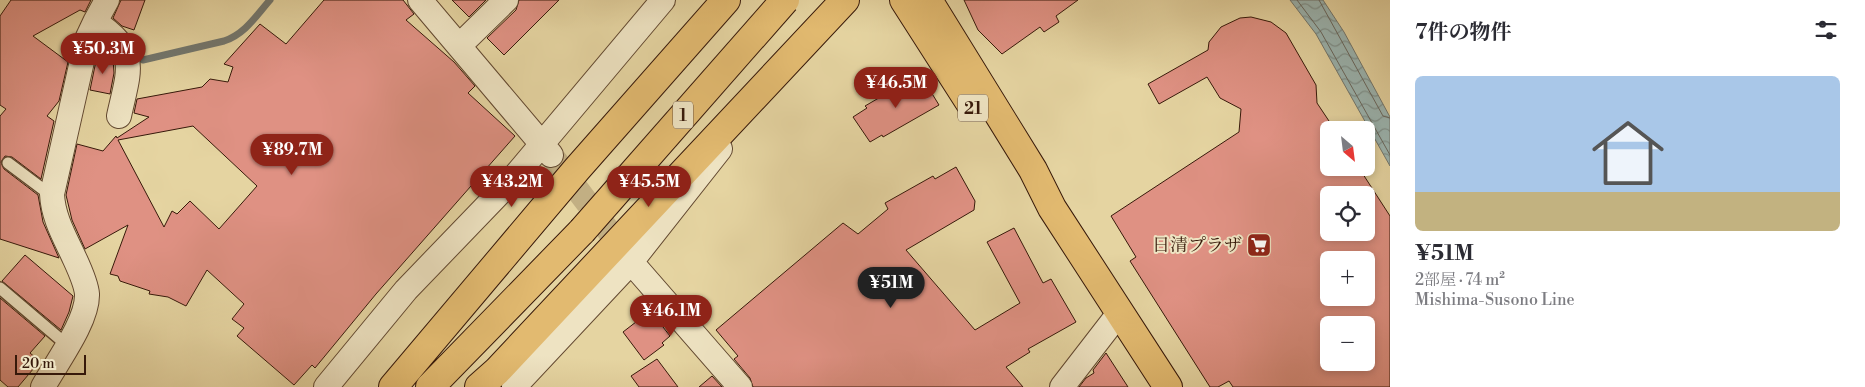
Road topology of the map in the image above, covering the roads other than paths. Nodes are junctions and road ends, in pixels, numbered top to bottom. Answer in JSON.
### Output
{"nodes":[{"id":1,"x":107,"y":0,"type":"edge"},
{"id":2,"x":420,"y":0,"type":"edge"},
{"id":3,"x":506,"y":0,"type":"edge"},
{"id":4,"x":664,"y":0,"type":"edge"},
{"id":5,"x":726,"y":0,"type":"edge"},
{"id":6,"x":785,"y":0,"type":"edge"},
{"id":7,"x":845,"y":0,"type":"edge"},
{"id":8,"x":904,"y":0,"type":"edge"},
{"id":9,"x":928,"y":0,"type":"edge"},
{"id":10,"x":95,"y":22,"type":"junction"},
{"id":11,"x":803,"y":44,"type":"junction"},
{"id":12,"x":459,"y":46,"type":"junction"},
{"id":13,"x":119,"y":116,"type":"dead end"},
{"id":14,"x":547,"y":149,"type":"junction"},
{"id":15,"x":8,"y":163,"type":"dead end"},
{"id":16,"x":52,"y":196,"type":"junction"},
{"id":17,"x":1052,"y":208,"type":"junction"},
{"id":18,"x":631,"y":262,"type":"junction"},
{"id":19,"x":0,"y":288,"type":"edge"},
{"id":20,"x":1120,"y":312,"type":"junction"},
{"id":21,"x":67,"y":345,"type":"junction"},
{"id":22,"x":43,"y":387,"type":"edge"},
{"id":23,"x":326,"y":387,"type":"edge"},
{"id":24,"x":393,"y":387,"type":"edge"},
{"id":25,"x":430,"y":387,"type":"edge"},
{"id":26,"x":479,"y":387,"type":"edge"},
{"id":27,"x":514,"y":387,"type":"edge"},
{"id":28,"x":740,"y":387,"type":"edge"},
{"id":29,"x":1062,"y":387,"type":"edge"},
{"id":30,"x":1168,"y":387,"type":"edge"}],
"edges":[{"from":1,"to":10,"type":"street"},
{"from":2,"to":12,"type":"street"},
{"from":3,"to":12,"type":"street"},
{"from":4,"to":14,"type":"street"},
{"from":5,"to":24,"type":"main road"},
{"from":6,"to":25,"type":"main road","number":"1","bridge":true},
{"from":7,"to":11,"type":"main road","number":"1"},
{"from":8,"to":17,"type":"main road","number":"21"},
{"from":9,"to":17,"type":"main road","number":"21"},
{"from":10,"to":13,"type":"street"},
{"from":10,"to":16,"type":"street"},
{"from":11,"to":18,"type":"street"},
{"from":11,"to":26,"type":"main road","number":"1"},
{"from":12,"to":14,"type":"street"},
{"from":14,"to":23,"type":"street"},
{"from":15,"to":16,"type":"lane"},
{"from":16,"to":21,"type":"street"},
{"from":17,"to":20,"type":"main road","number":"21"},
{"from":18,"to":27,"type":"street"},
{"from":18,"to":28,"type":"street"},
{"from":19,"to":21,"type":"lane"},
{"from":20,"to":29,"type":"street"},
{"from":20,"to":30,"type":"main road","number":"21"},
{"from":21,"to":22,"type":"street"}]}
